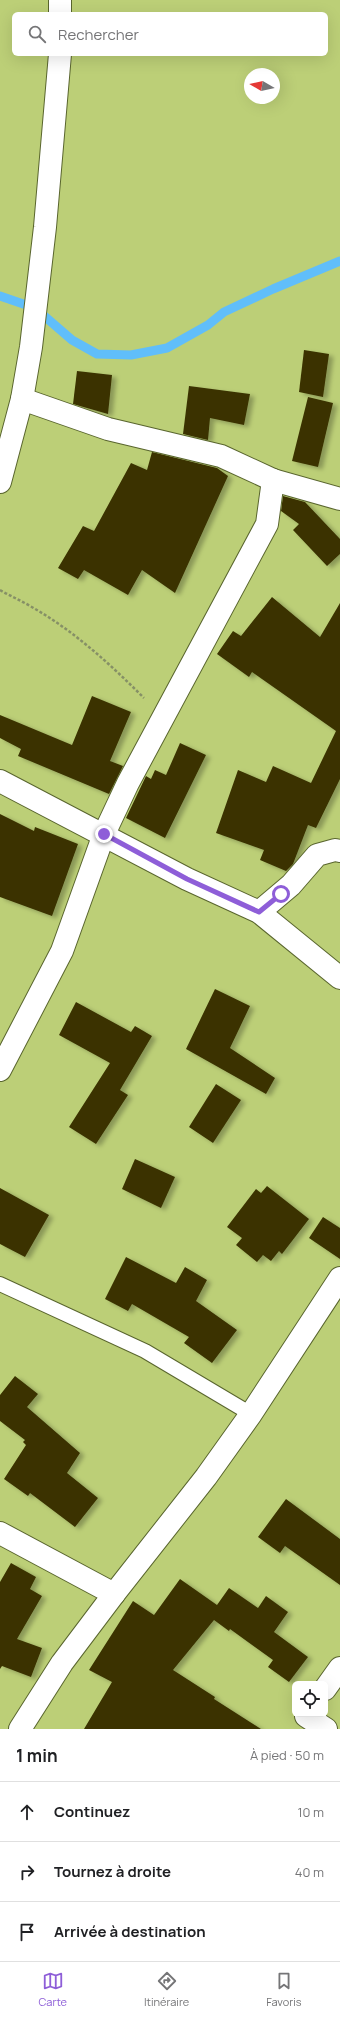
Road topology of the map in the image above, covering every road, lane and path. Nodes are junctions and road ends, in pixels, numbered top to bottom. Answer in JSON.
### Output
{"nodes":[{"id":1,"x":60,"y":0,"type":"edge"},
{"id":2,"x":60,"y":12,"type":"edge"},
{"id":3,"x":60,"y":56,"type":"edge"},
{"id":4,"x":22,"y":399,"type":"junction"},
{"id":5,"x":273,"y":480,"type":"junction"},
{"id":6,"x":0,"y":482,"type":"edge"},
{"id":7,"x":340,"y":499,"type":"edge"},
{"id":8,"x":0,"y":590,"type":"edge"},
{"id":9,"x":162,"y":717,"type":"junction"},
{"id":10,"x":0,"y":781,"type":"edge"},
{"id":11,"x":104,"y":834,"type":"junction"},
{"id":12,"x":340,"y":850,"type":"edge"},
{"id":13,"x":259,"y":912,"type":"junction"},
{"id":14,"x":340,"y":978,"type":"edge"},
{"id":15,"x":0,"y":1070,"type":"edge"},
{"id":16,"x":340,"y":1278,"type":"edge"},
{"id":17,"x":0,"y":1284,"type":"edge"},
{"id":18,"x":251,"y":1414,"type":"junction"},
{"id":19,"x":0,"y":1533,"type":"edge"},
{"id":20,"x":114,"y":1594,"type":"junction"},
{"id":21,"x":340,"y":1668,"type":"edge"},
{"id":22,"x":328,"y":1685,"type":"edge"},
{"id":23,"x":304,"y":1720,"type":"edge"},
{"id":24,"x":20,"y":1729,"type":"edge"},
{"id":25,"x":326,"y":1729,"type":"edge"}],
"edges":[{"from":1,"to":2,"type":"street"},
{"from":3,"to":4,"type":"street"},
{"from":4,"to":5,"type":"street"},
{"from":4,"to":6,"type":"street"},
{"from":5,"to":7,"type":"street"},
{"from":5,"to":9,"type":"street"},
{"from":8,"to":9,"type":"path"},
{"from":9,"to":11,"type":"street"},
{"from":10,"to":11,"type":"street"},
{"from":11,"to":13,"type":"street"},
{"from":11,"to":15,"type":"street"},
{"from":12,"to":13,"type":"street"},
{"from":13,"to":14,"type":"street"},
{"from":16,"to":18,"type":"street"},
{"from":17,"to":18,"type":"lane"},
{"from":18,"to":20,"type":"street"},
{"from":19,"to":20,"type":"street"},
{"from":20,"to":24,"type":"street"},
{"from":21,"to":22,"type":"street"},
{"from":23,"to":25,"type":"street"}]}
